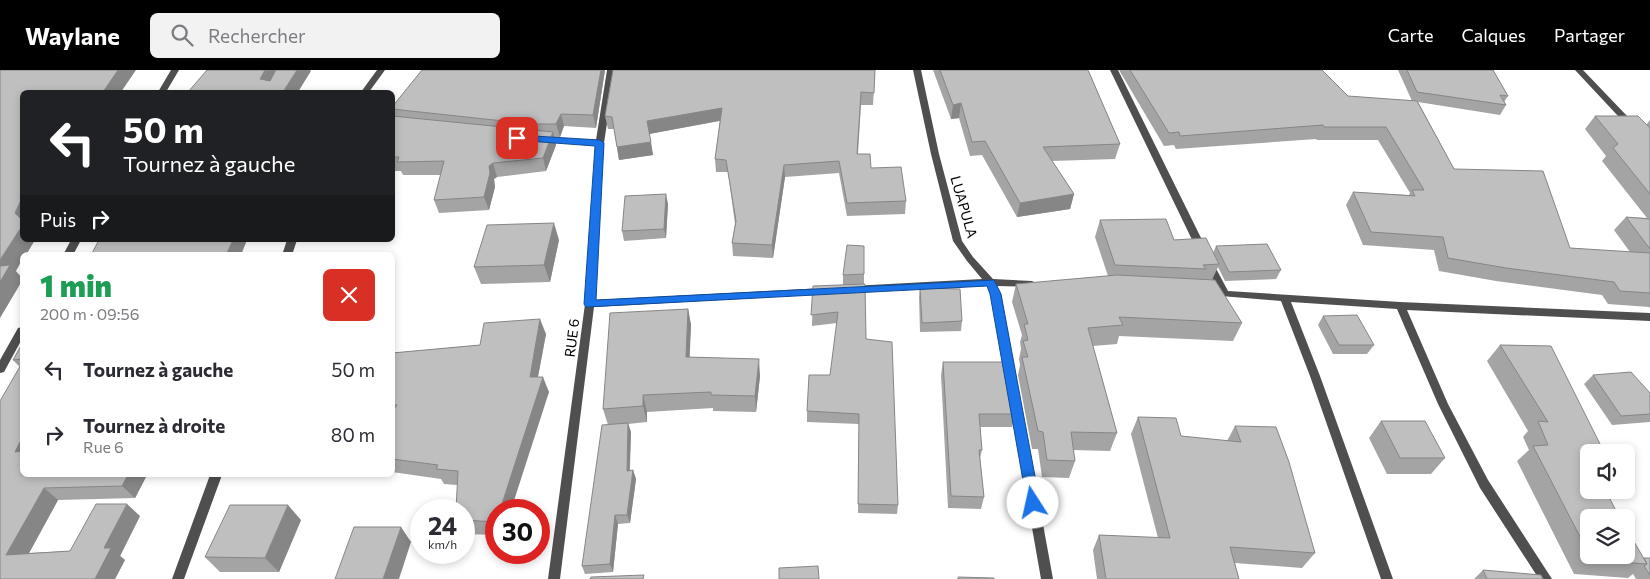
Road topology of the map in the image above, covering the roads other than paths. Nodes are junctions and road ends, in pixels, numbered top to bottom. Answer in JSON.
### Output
{"nodes":[{"id":1,"x":175,"y":70,"type":"edge"},
{"id":2,"x":381,"y":70,"type":"edge"},
{"id":3,"x":611,"y":70,"type":"edge"},
{"id":4,"x":917,"y":70,"type":"edge"},
{"id":5,"x":1114,"y":70,"type":"edge"},
{"id":6,"x":1579,"y":70,"type":"edge"},
{"id":7,"x":163,"y":90,"type":"edge"},
{"id":8,"x":366,"y":90,"type":"edge"},
{"id":9,"x":534,"y":140,"type":"edge"},
{"id":10,"x":600,"y":143,"type":"junction"},
{"id":11,"x":1650,"y":145,"type":"edge"},
{"id":12,"x":990,"y":282,"type":"junction"},
{"id":13,"x":1040,"y":284,"type":"edge"},
{"id":14,"x":1206,"y":292,"type":"edge"},
{"id":15,"x":1224,"y":293,"type":"junction"},
{"id":16,"x":1285,"y":298,"type":"junction"},
{"id":17,"x":590,"y":304,"type":"junction"},
{"id":18,"x":1400,"y":306,"type":"junction"},
{"id":19,"x":1650,"y":317,"type":"edge"},
{"id":20,"x":20,"y":334,"type":"edge"},
{"id":21,"x":0,"y":369,"type":"edge"},
{"id":22,"x":215,"y":477,"type":"edge"},
{"id":23,"x":178,"y":579,"type":"edge"},
{"id":24,"x":554,"y":579,"type":"edge"},
{"id":25,"x":1047,"y":579,"type":"edge"},
{"id":26,"x":1388,"y":579,"type":"edge"},
{"id":27,"x":1546,"y":579,"type":"edge"}],
"edges":[{"from":1,"to":7,"type":"street"},
{"from":2,"to":8,"type":"street"},
{"from":3,"to":10,"type":"street","name":"RUE 6"},
{"from":4,"to":12,"type":"street","name":"LUAPULA"},
{"from":5,"to":15,"type":"street"},
{"from":6,"to":11,"type":"street"},
{"from":9,"to":10,"type":"street"},
{"from":10,"to":17,"type":"street","name":"RUE 6"},
{"from":12,"to":13,"type":"street"},
{"from":12,"to":17,"type":"street"},
{"from":12,"to":25,"type":"street","name":"LUAPULA"},
{"from":14,"to":15,"type":"street"},
{"from":15,"to":16,"type":"street"},
{"from":16,"to":18,"type":"street"},
{"from":16,"to":26,"type":"street"},
{"from":17,"to":24,"type":"street","name":"RUE 6"},
{"from":18,"to":19,"type":"street"},
{"from":18,"to":27,"type":"street"},
{"from":20,"to":21,"type":"street"},
{"from":22,"to":23,"type":"street"}]}
